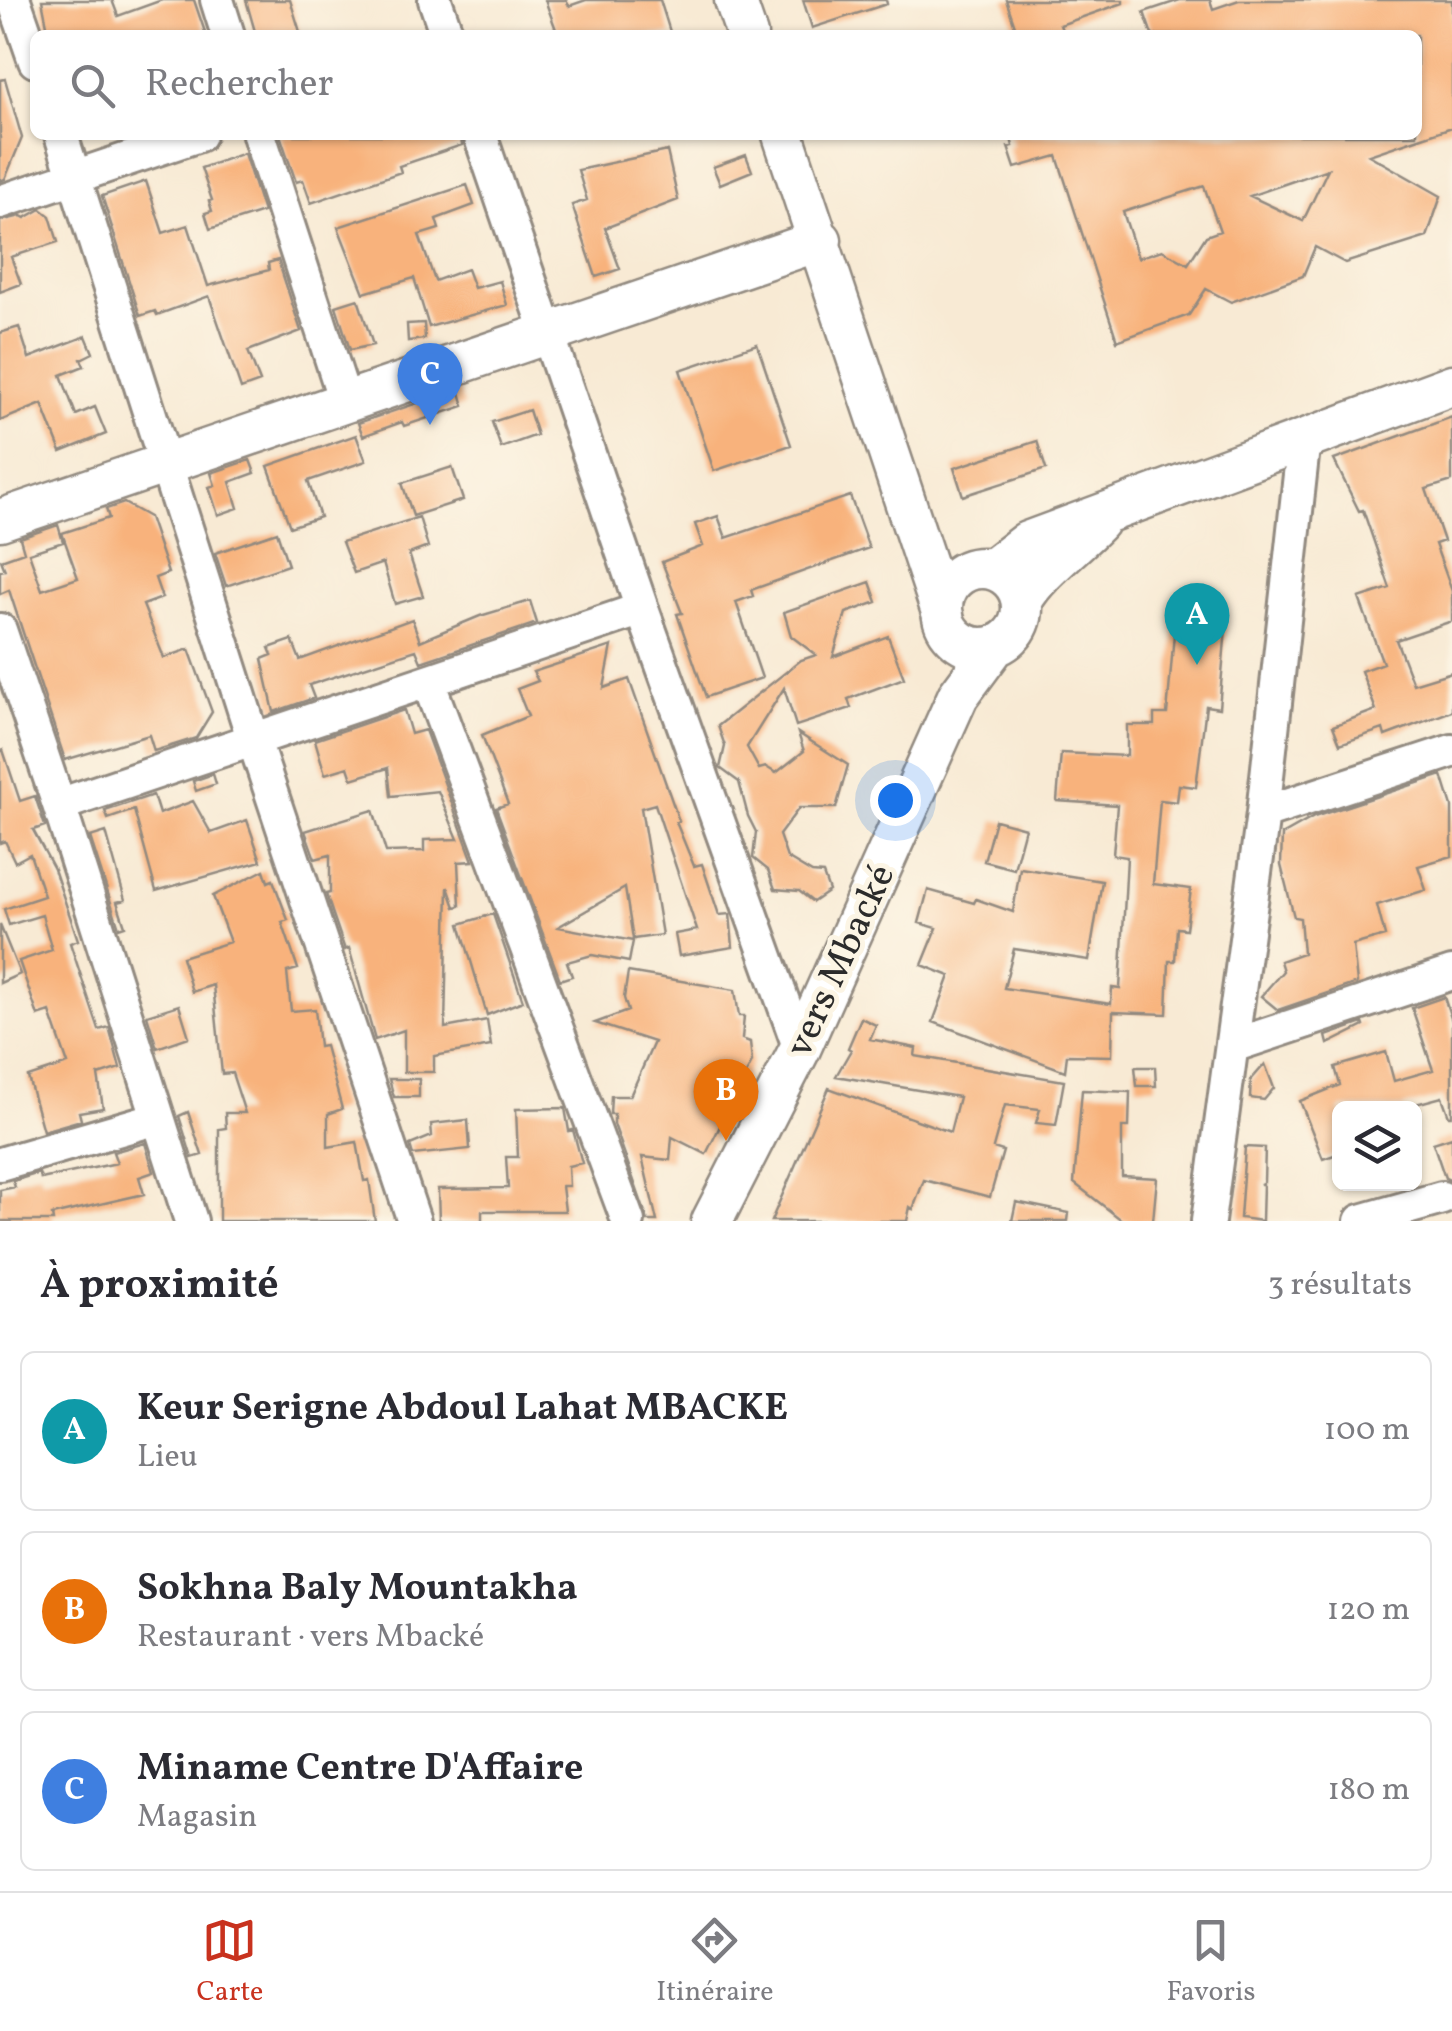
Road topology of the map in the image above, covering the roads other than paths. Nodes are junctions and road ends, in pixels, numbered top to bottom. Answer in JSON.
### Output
{"nodes":[{"id":1,"x":14,"y":0,"type":"edge"},
{"id":2,"x":217,"y":0,"type":"edge"},
{"id":3,"x":435,"y":0,"type":"edge"},
{"id":4,"x":735,"y":0,"type":"edge"},
{"id":5,"x":226,"y":30,"type":"edge"},
{"id":6,"x":445,"y":30,"type":"edge"},
{"id":7,"x":745,"y":30,"type":"edge"},
{"id":8,"x":30,"y":46,"type":"edge"},
{"id":9,"x":63,"y":140,"type":"edge"},
{"id":10,"x":184,"y":140,"type":"edge"},
{"id":11,"x":261,"y":140,"type":"edge"},
{"id":12,"x":482,"y":140,"type":"edge"},
{"id":13,"x":785,"y":140,"type":"edge"},
{"id":14,"x":75,"y":176,"type":"junction"},
{"id":15,"x":0,"y":202,"type":"edge"},
{"id":16,"x":821,"y":240,"type":"junction"},
{"id":17,"x":546,"y":333,"type":"junction"},
{"id":18,"x":1452,"y":385,"type":"edge"},
{"id":19,"x":346,"y":401,"type":"junction"},
{"id":20,"x":1304,"y":438,"type":"junction"},
{"id":21,"x":166,"y":463,"type":"junction"},
{"id":22,"x":1106,"y":513,"type":"junction"},
{"id":23,"x":912,"y":518,"type":"junction"},
{"id":24,"x":0,"y":520,"type":"edge"},
{"id":25,"x":986,"y":569,"type":"junction"},
{"id":26,"x":1022,"y":600,"type":"junction"},
{"id":27,"x":642,"y":609,"type":"junction"},
{"id":28,"x":0,"y":630,"type":"edge"},
{"id":29,"x":967,"y":635,"type":"junction"},
{"id":30,"x":428,"y":681,"type":"junction"},
{"id":31,"x":253,"y":738,"type":"junction"},
{"id":32,"x":1452,"y":751,"type":"edge"},
{"id":33,"x":59,"y":804,"type":"junction"},
{"id":34,"x":1263,"y":812,"type":"junction"},
{"id":35,"x":1452,"y":972,"type":"edge"},
{"id":36,"x":1232,"y":1046,"type":"junction"},
{"id":37,"x":800,"y":1049,"type":"junction"},
{"id":38,"x":158,"y":1118,"type":"junction"},
{"id":39,"x":0,"y":1164,"type":"edge"},
{"id":40,"x":1442,"y":1198,"type":"dead end"},
{"id":41,"x":191,"y":1221,"type":"edge"},
{"id":42,"x":414,"y":1221,"type":"edge"},
{"id":43,"x":628,"y":1221,"type":"edge"},
{"id":44,"x":712,"y":1221,"type":"edge"},
{"id":45,"x":1208,"y":1221,"type":"edge"},
{"id":46,"x":1361,"y":1221,"type":"edge"}],
"edges":[{"from":1,"to":8,"type":"street"},
{"from":2,"to":5,"type":"street"},
{"from":3,"to":6,"type":"street"},
{"from":4,"to":7,"type":"main road"},
{"from":9,"to":14,"type":"street"},
{"from":10,"to":14,"type":"street"},
{"from":11,"to":19,"type":"street"},
{"from":12,"to":17,"type":"street"},
{"from":13,"to":16,"type":"main road"},
{"from":14,"to":15,"type":"street"},
{"from":14,"to":21,"type":"street"},
{"from":16,"to":17,"type":"main road"},
{"from":16,"to":23,"type":"main road"},
{"from":17,"to":19,"type":"main road"},
{"from":17,"to":27,"type":"street"},
{"from":18,"to":20,"type":"main road"},
{"from":19,"to":21,"type":"main road"},
{"from":20,"to":22,"type":"main road"},
{"from":20,"to":34,"type":"street"},
{"from":21,"to":24,"type":"main road"},
{"from":21,"to":31,"type":"street"},
{"from":22,"to":25,"type":"main road"},
{"from":22,"to":26,"type":"main road"},
{"from":23,"to":25,"type":"main road"},
{"from":23,"to":29,"type":"main road"},
{"from":25,"to":26,"type":"main road"},
{"from":25,"to":29,"type":"main road"},
{"from":26,"to":29,"type":"main road"},
{"from":27,"to":30,"type":"street"},
{"from":27,"to":37,"type":"street"},
{"from":28,"to":33,"type":"street"},
{"from":29,"to":37,"type":"main road","name":"vers Mbacké"},
{"from":30,"to":31,"type":"street"},
{"from":30,"to":43,"type":"street"},
{"from":31,"to":33,"type":"street"},
{"from":31,"to":42,"type":"street"},
{"from":32,"to":34,"type":"street"},
{"from":33,"to":38,"type":"street"},
{"from":34,"to":36,"type":"street"},
{"from":35,"to":36,"type":"street"},
{"from":36,"to":45,"type":"street"},
{"from":37,"to":44,"type":"main road","name":"vers Mbacké"},
{"from":38,"to":39,"type":"street"},
{"from":38,"to":41,"type":"street"},
{"from":40,"to":46,"type":"street"}]}
